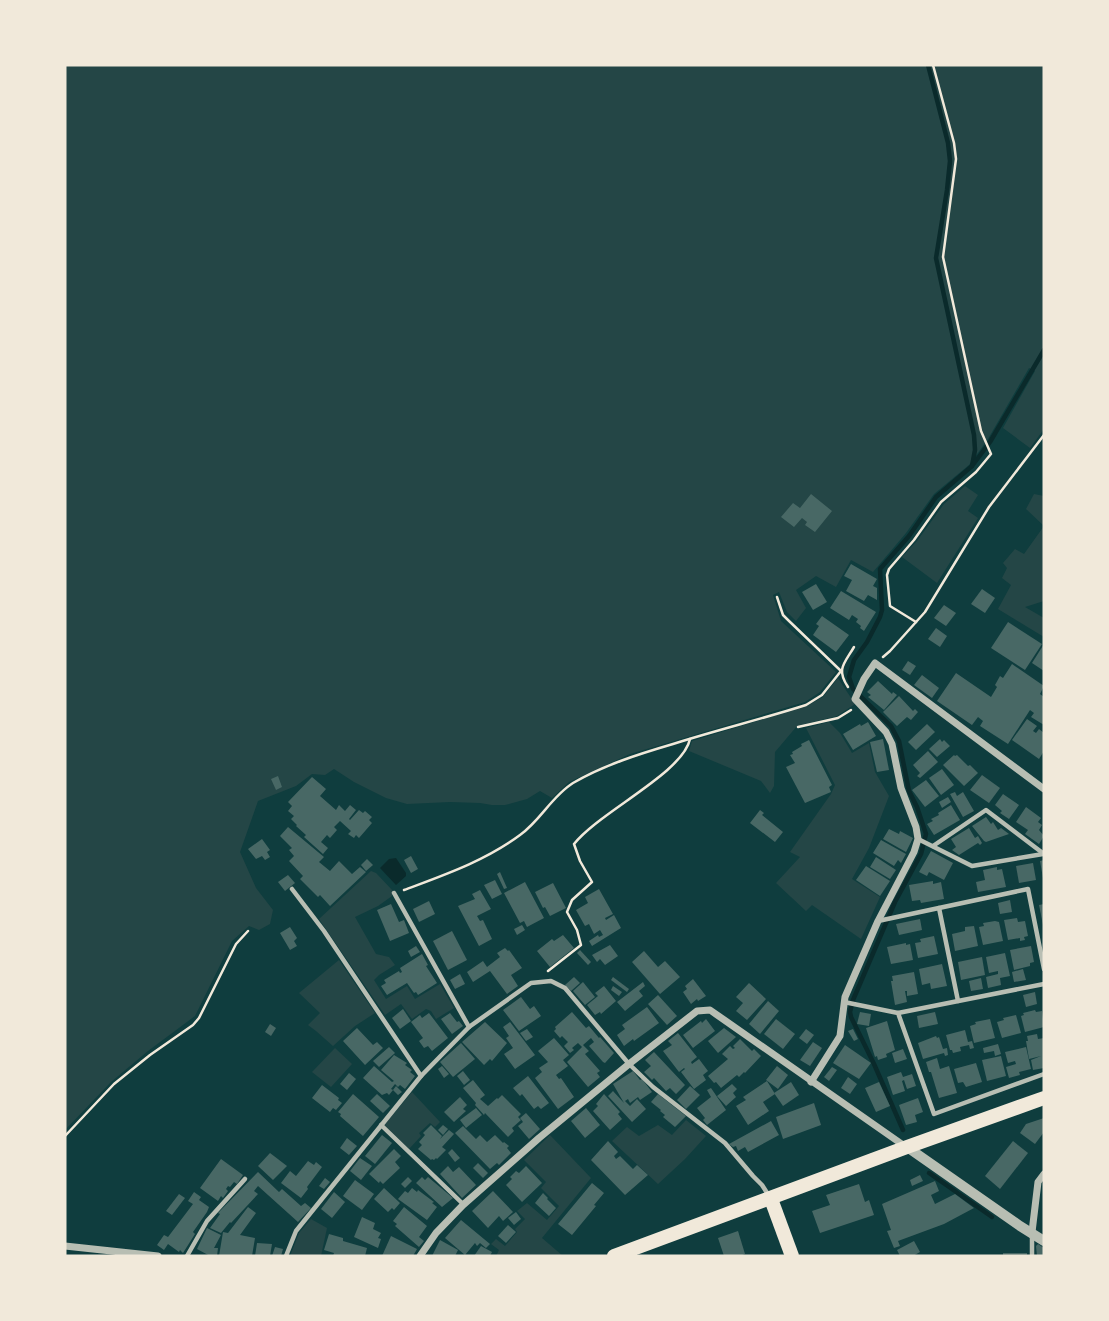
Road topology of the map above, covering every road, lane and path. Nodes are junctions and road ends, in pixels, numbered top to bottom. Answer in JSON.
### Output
{"nodes":[{"id":1,"x":933,"y":65,"type":"edge"},
{"id":2,"x":1044,"y":435,"type":"edge"},
{"id":3,"x":777,"y":597,"type":"dead end"},
{"id":4,"x":916,"y":622,"type":"junction"},
{"id":5,"x":854,"y":647,"type":"dead end"},
{"id":6,"x":875,"y":663,"type":"junction"},
{"id":7,"x":841,"y":671,"type":"junction"},
{"id":8,"x":858,"y":697,"type":"junction"},
{"id":9,"x":798,"y":727,"type":"dead end"},
{"id":10,"x":690,"y":739,"type":"junction"},
{"id":11,"x":1044,"y":789,"type":"edge"},
{"id":12,"x":925,"y":842,"type":"junction"},
{"id":13,"x":1044,"y":854,"type":"edge"},
{"id":14,"x":292,"y":889,"type":"dead end"},
{"id":15,"x":394,"y":893,"type":"joint"},
{"id":16,"x":939,"y":908,"type":"junction"},
{"id":17,"x":881,"y":920,"type":"junction"},
{"id":18,"x":248,"y":931,"type":"dead end"},
{"id":19,"x":1044,"y":969,"type":"edge"},
{"id":20,"x":545,"y":981,"type":"junction"},
{"id":21,"x":1044,"y":984,"type":"edge"},
{"id":22,"x":958,"y":1001,"type":"junction"},
{"id":23,"x":850,"y":1003,"type":"junction"},
{"id":24,"x":898,"y":1013,"type":"junction"},
{"id":25,"x":469,"y":1027,"type":"junction"},
{"id":26,"x":629,"y":1063,"type":"junction"},
{"id":27,"x":1044,"y":1074,"type":"edge"},
{"id":28,"x":421,"y":1076,"type":"junction"},
{"id":29,"x":811,"y":1082,"type":"junction"},
{"id":30,"x":1044,"y":1098,"type":"edge"},
{"id":31,"x":380,"y":1125,"type":"junction"},
{"id":32,"x":65,"y":1136,"type":"edge"},
{"id":33,"x":907,"y":1147,"type":"junction"},
{"id":34,"x":1044,"y":1174,"type":"edge"},
{"id":35,"x":245,"y":1179,"type":"dead end"},
{"id":36,"x":771,"y":1199,"type":"junction"},
{"id":37,"x":463,"y":1205,"type":"junction"},
{"id":38,"x":1032,"y":1233,"type":"junction"},
{"id":39,"x":1044,"y":1241,"type":"edge"},
{"id":40,"x":65,"y":1246,"type":"edge"},
{"id":41,"x":158,"y":1256,"type":"edge"},
{"id":42,"x":187,"y":1256,"type":"edge"},
{"id":43,"x":286,"y":1256,"type":"edge"},
{"id":44,"x":420,"y":1256,"type":"edge"},
{"id":45,"x":614,"y":1256,"type":"edge"},
{"id":46,"x":792,"y":1256,"type":"edge"},
{"id":47,"x":1032,"y":1256,"type":"edge"}],
"edges":[{"from":1,"to":4,"type":"path"},
{"from":2,"to":4,"type":"path"},
{"from":3,"to":7,"type":"path"},
{"from":4,"to":6,"type":"path"},
{"from":5,"to":7,"type":"path"},
{"from":6,"to":8,"type":"street"},
{"from":6,"to":11,"type":"street"},
{"from":7,"to":8,"type":"path"},
{"from":7,"to":10,"type":"path"},
{"from":8,"to":9,"type":"path"},
{"from":8,"to":12,"type":"street"},
{"from":10,"to":15,"type":"path"},
{"from":10,"to":20,"type":"path"},
{"from":12,"to":13,"type":"lane"},
{"from":12,"to":13,"type":"lane"},
{"from":12,"to":17,"type":"street"},
{"from":14,"to":28,"type":"lane"},
{"from":15,"to":25,"type":"lane"},
{"from":16,"to":17,"type":"lane"},
{"from":16,"to":19,"type":"lane"},
{"from":16,"to":22,"type":"lane"},
{"from":17,"to":23,"type":"street"},
{"from":18,"to":32,"type":"path"},
{"from":20,"to":25,"type":"lane"},
{"from":20,"to":26,"type":"lane"},
{"from":21,"to":22,"type":"lane"},
{"from":22,"to":24,"type":"lane"},
{"from":23,"to":24,"type":"lane"},
{"from":23,"to":29,"type":"street"},
{"from":24,"to":27,"type":"lane"},
{"from":25,"to":28,"type":"lane"},
{"from":26,"to":29,"type":"street"},
{"from":26,"to":36,"type":"lane"},
{"from":26,"to":37,"type":"street"},
{"from":28,"to":31,"type":"lane"},
{"from":29,"to":33,"type":"street"},
{"from":30,"to":33,"type":"main road"},
{"from":31,"to":37,"type":"lane"},
{"from":31,"to":43,"type":"lane"},
{"from":33,"to":36,"type":"main road"},
{"from":33,"to":38,"type":"street"},
{"from":34,"to":38,"type":"street"},
{"from":35,"to":42,"type":"lane"},
{"from":36,"to":45,"type":"main road"},
{"from":36,"to":46,"type":"main road"},
{"from":37,"to":44,"type":"street"},
{"from":38,"to":39,"type":"street"},
{"from":38,"to":47,"type":"lane"},
{"from":40,"to":41,"type":"street"}]}
